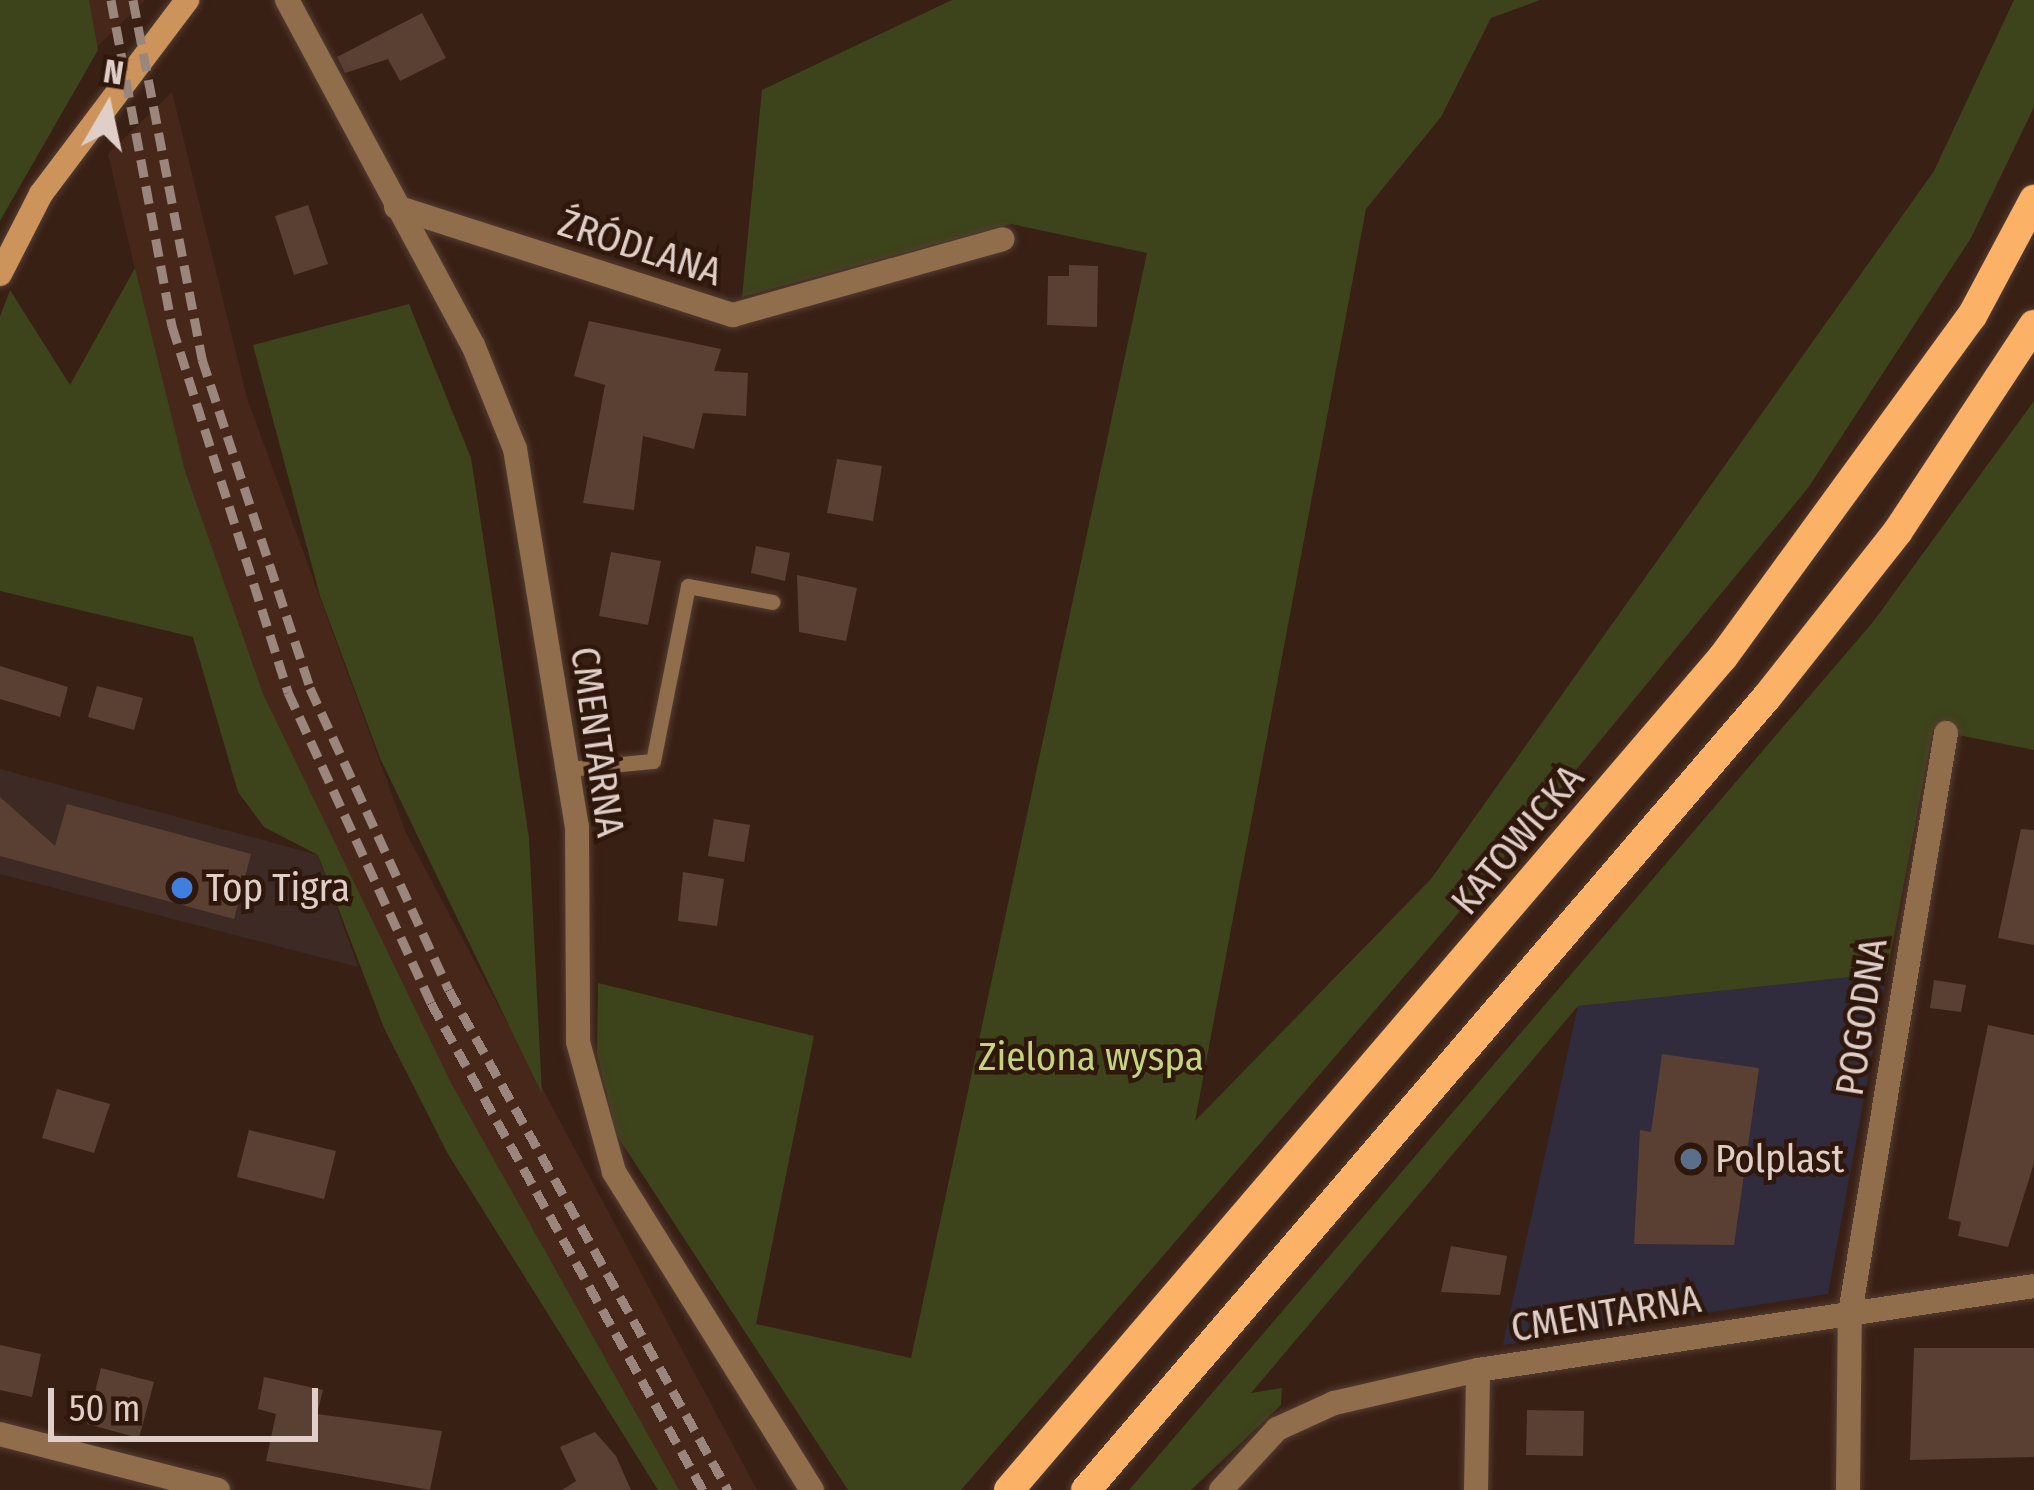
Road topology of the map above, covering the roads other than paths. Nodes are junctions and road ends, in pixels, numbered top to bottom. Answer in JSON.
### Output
{"nodes":[{"id":1,"x":187,"y":0,"type":"edge"},
{"id":2,"x":287,"y":0,"type":"edge"},
{"id":3,"x":2034,"y":200,"type":"edge"},
{"id":4,"x":396,"y":207,"type":"junction"},
{"id":5,"x":1003,"y":238,"type":"dead end"},
{"id":6,"x":0,"y":274,"type":"edge"},
{"id":7,"x":2034,"y":325,"type":"edge"},
{"id":8,"x":773,"y":602,"type":"dead end"},
{"id":9,"x":1946,"y":733,"type":"dead end"},
{"id":10,"x":568,"y":769,"type":"junction"},
{"id":11,"x":2034,"y":1286,"type":"edge"},
{"id":12,"x":1850,"y":1313,"type":"junction"},
{"id":13,"x":1478,"y":1370,"type":"junction"},
{"id":14,"x":0,"y":1434,"type":"edge"},
{"id":15,"x":218,"y":1490,"type":"edge"},
{"id":16,"x":812,"y":1490,"type":"edge"},
{"id":17,"x":1009,"y":1490,"type":"edge"},
{"id":18,"x":1086,"y":1490,"type":"edge"},
{"id":19,"x":1221,"y":1490,"type":"edge"},
{"id":20,"x":1476,"y":1490,"type":"edge"},
{"id":21,"x":1848,"y":1490,"type":"edge"}],
"edges":[{"from":1,"to":6,"type":"street"},
{"from":2,"to":4,"type":"street","name":"CMENTARNA"},
{"from":3,"to":17,"type":"main road","name":"KATOWICKA"},
{"from":4,"to":5,"type":"street","name":"ŹRÓDLANA"},
{"from":4,"to":10,"type":"street","name":"CMENTARNA"},
{"from":7,"to":18,"type":"main road"},
{"from":8,"to":10,"type":"lane"},
{"from":9,"to":12,"type":"street","name":"POGODNA"},
{"from":10,"to":16,"type":"street","name":"CMENTARNA"},
{"from":11,"to":12,"type":"street","name":"CMENTARNA"},
{"from":12,"to":13,"type":"street","name":"CMENTARNA"},
{"from":12,"to":21,"type":"street","name":"POGODNA"},
{"from":13,"to":19,"type":"street","name":"CMENTARNA"},
{"from":13,"to":20,"type":"street"},
{"from":14,"to":15,"type":"street"}]}
